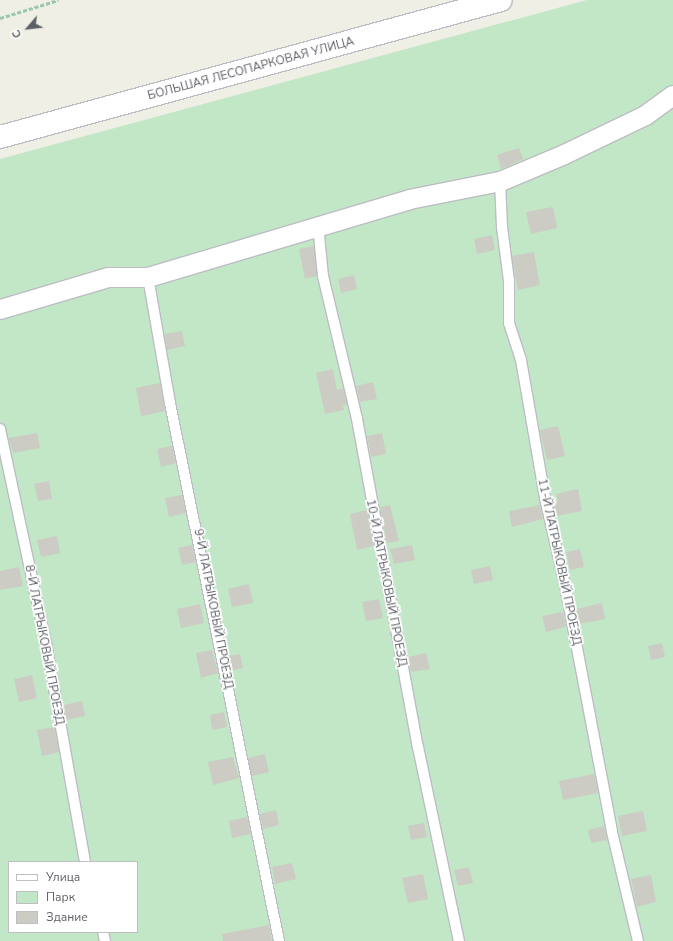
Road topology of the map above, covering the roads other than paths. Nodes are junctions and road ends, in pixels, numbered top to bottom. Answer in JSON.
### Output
{"nodes":[{"id":1,"x":502,"y":0,"type":"edge"},
{"id":2,"x":673,"y":95,"type":"edge"},
{"id":3,"x":0,"y":137,"type":"edge"},
{"id":4,"x":500,"y":181,"type":"junction"},
{"id":5,"x":318,"y":225,"type":"junction"},
{"id":6,"x":148,"y":277,"type":"junction"},
{"id":7,"x":0,"y":309,"type":"edge"},
{"id":8,"x":0,"y":429,"type":"edge"},
{"id":9,"x":85,"y":861,"type":"edge"},
{"id":10,"x":278,"y":941,"type":"edge"},
{"id":11,"x":460,"y":941,"type":"edge"},
{"id":12,"x":638,"y":941,"type":"edge"}],
"edges":[{"from":1,"to":3,"type":"main road","name":"БОЛЬШАЯ ЛЕСОПАРКОВАЯ УЛИЦА"},
{"from":2,"to":4,"type":"street"},
{"from":4,"to":5,"type":"street"},
{"from":4,"to":12,"type":"lane","name":"11-Й ЛАТРЫКОВЫЙ ПРОЕЗД"},
{"from":5,"to":6,"type":"street"},
{"from":5,"to":11,"type":"lane","name":"10-Й ЛАТРЫКОВЫЙ ПРОЕЗД"},
{"from":6,"to":7,"type":"street"},
{"from":6,"to":10,"type":"lane","name":"9-Й ЛАТРЫКОВЫЙ ПРОЕЗД"},
{"from":8,"to":9,"type":"lane","name":"8-Й ЛАТРЫКОВЫЙ ПРОЕЗД"}]}
